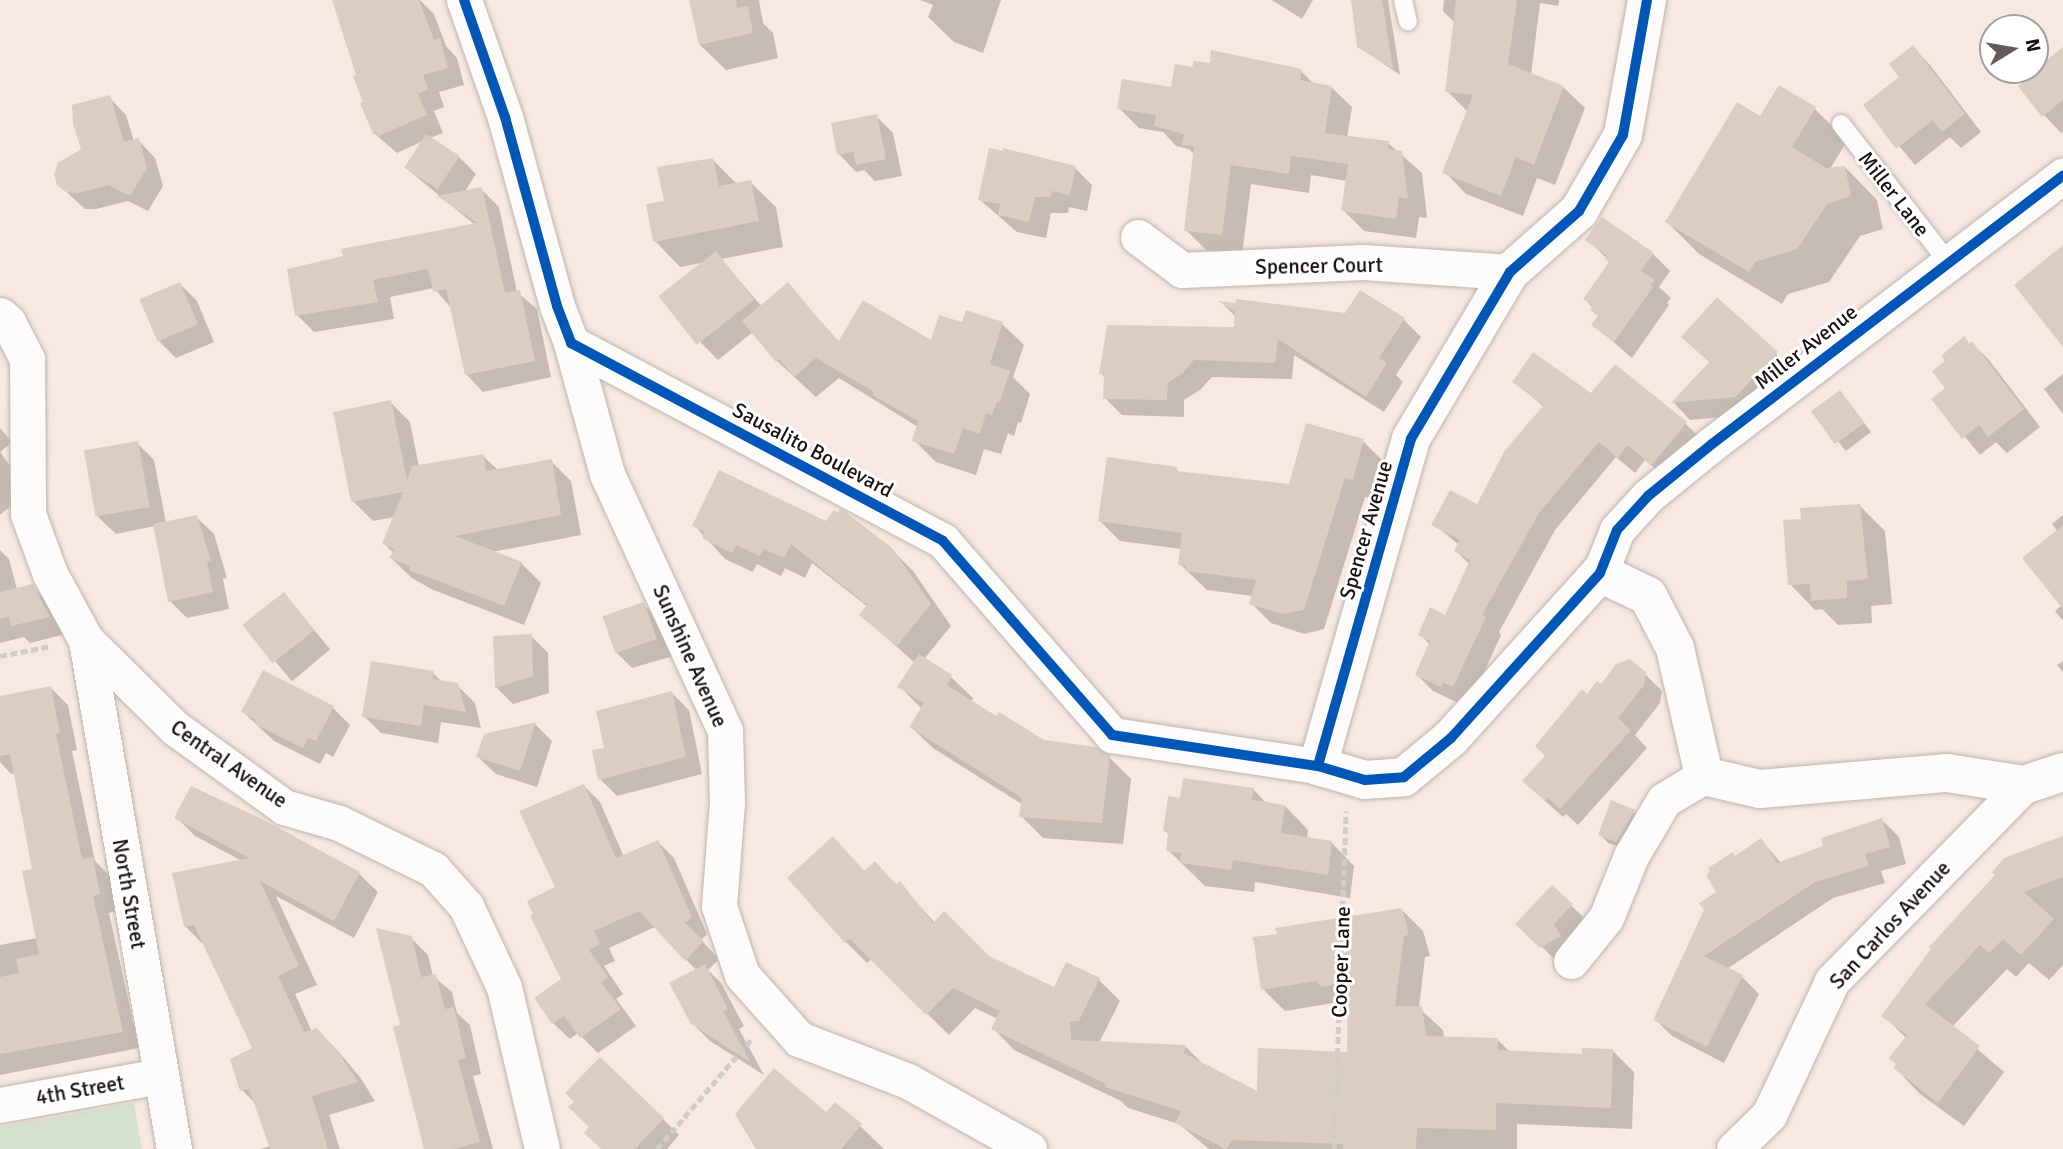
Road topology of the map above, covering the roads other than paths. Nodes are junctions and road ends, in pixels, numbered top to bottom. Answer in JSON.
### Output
{"nodes":[{"id":1,"x":464,"y":0,"type":"edge"},
{"id":2,"x":1404,"y":0,"type":"edge"},
{"id":3,"x":1647,"y":0,"type":"edge"},
{"id":4,"x":1408,"y":21,"type":"dead end"},
{"id":5,"x":1841,"y":124,"type":"dead end"},
{"id":6,"x":2063,"y":176,"type":"edge"},
{"id":7,"x":1138,"y":237,"type":"dead end"},
{"id":8,"x":1948,"y":262,"type":"junction"},
{"id":9,"x":1510,"y":272,"type":"junction"},
{"id":10,"x":0,"y":316,"type":"edge"},
{"id":11,"x":571,"y":344,"type":"junction"},
{"id":12,"x":1600,"y":573,"type":"junction"},
{"id":13,"x":86,"y":640,"type":"junction"},
{"id":14,"x":1333,"y":770,"type":"junction"},
{"id":15,"x":2063,"y":772,"type":"edge"},
{"id":16,"x":1704,"y":776,"type":"junction"},
{"id":17,"x":2024,"y":785,"type":"junction"},
{"id":18,"x":1571,"y":961,"type":"dead end"},
{"id":19,"x":160,"y":1076,"type":"junction"},
{"id":20,"x":0,"y":1105,"type":"edge"},
{"id":21,"x":174,"y":1149,"type":"edge"},
{"id":22,"x":542,"y":1149,"type":"edge"},
{"id":23,"x":1029,"y":1149,"type":"edge"},
{"id":24,"x":1734,"y":1149,"type":"edge"}],
"edges":[{"from":1,"to":11,"type":"street"},
{"from":2,"to":4,"type":"lane"},
{"from":3,"to":9,"type":"street","name":"Spencer Avenue"},
{"from":5,"to":8,"type":"lane","name":"Miller Lane"},
{"from":6,"to":8,"type":"street","name":"Miller Avenue"},
{"from":7,"to":9,"type":"street","name":"Spencer Court"},
{"from":8,"to":12,"type":"street","name":"Miller Avenue"},
{"from":9,"to":14,"type":"street","name":"Spencer Avenue"},
{"from":10,"to":13,"type":"street","name":"Central Avenue"},
{"from":11,"to":14,"type":"street","name":"Sausalito Boulevard"},
{"from":11,"to":23,"type":"street","name":"Sunshine Avenue"},
{"from":12,"to":14,"type":"street"},
{"from":12,"to":16,"type":"street"},
{"from":13,"to":19,"type":"street","name":"North Street"},
{"from":13,"to":22,"type":"street","name":"Central Avenue"},
{"from":15,"to":17,"type":"street","name":"San Carlos Avenue"},
{"from":16,"to":17,"type":"street"},
{"from":16,"to":18,"type":"street"},
{"from":17,"to":24,"type":"street","name":"San Carlos Avenue"},
{"from":19,"to":20,"type":"street","name":"4th Street"},
{"from":19,"to":21,"type":"street","name":"North Street"}]}
